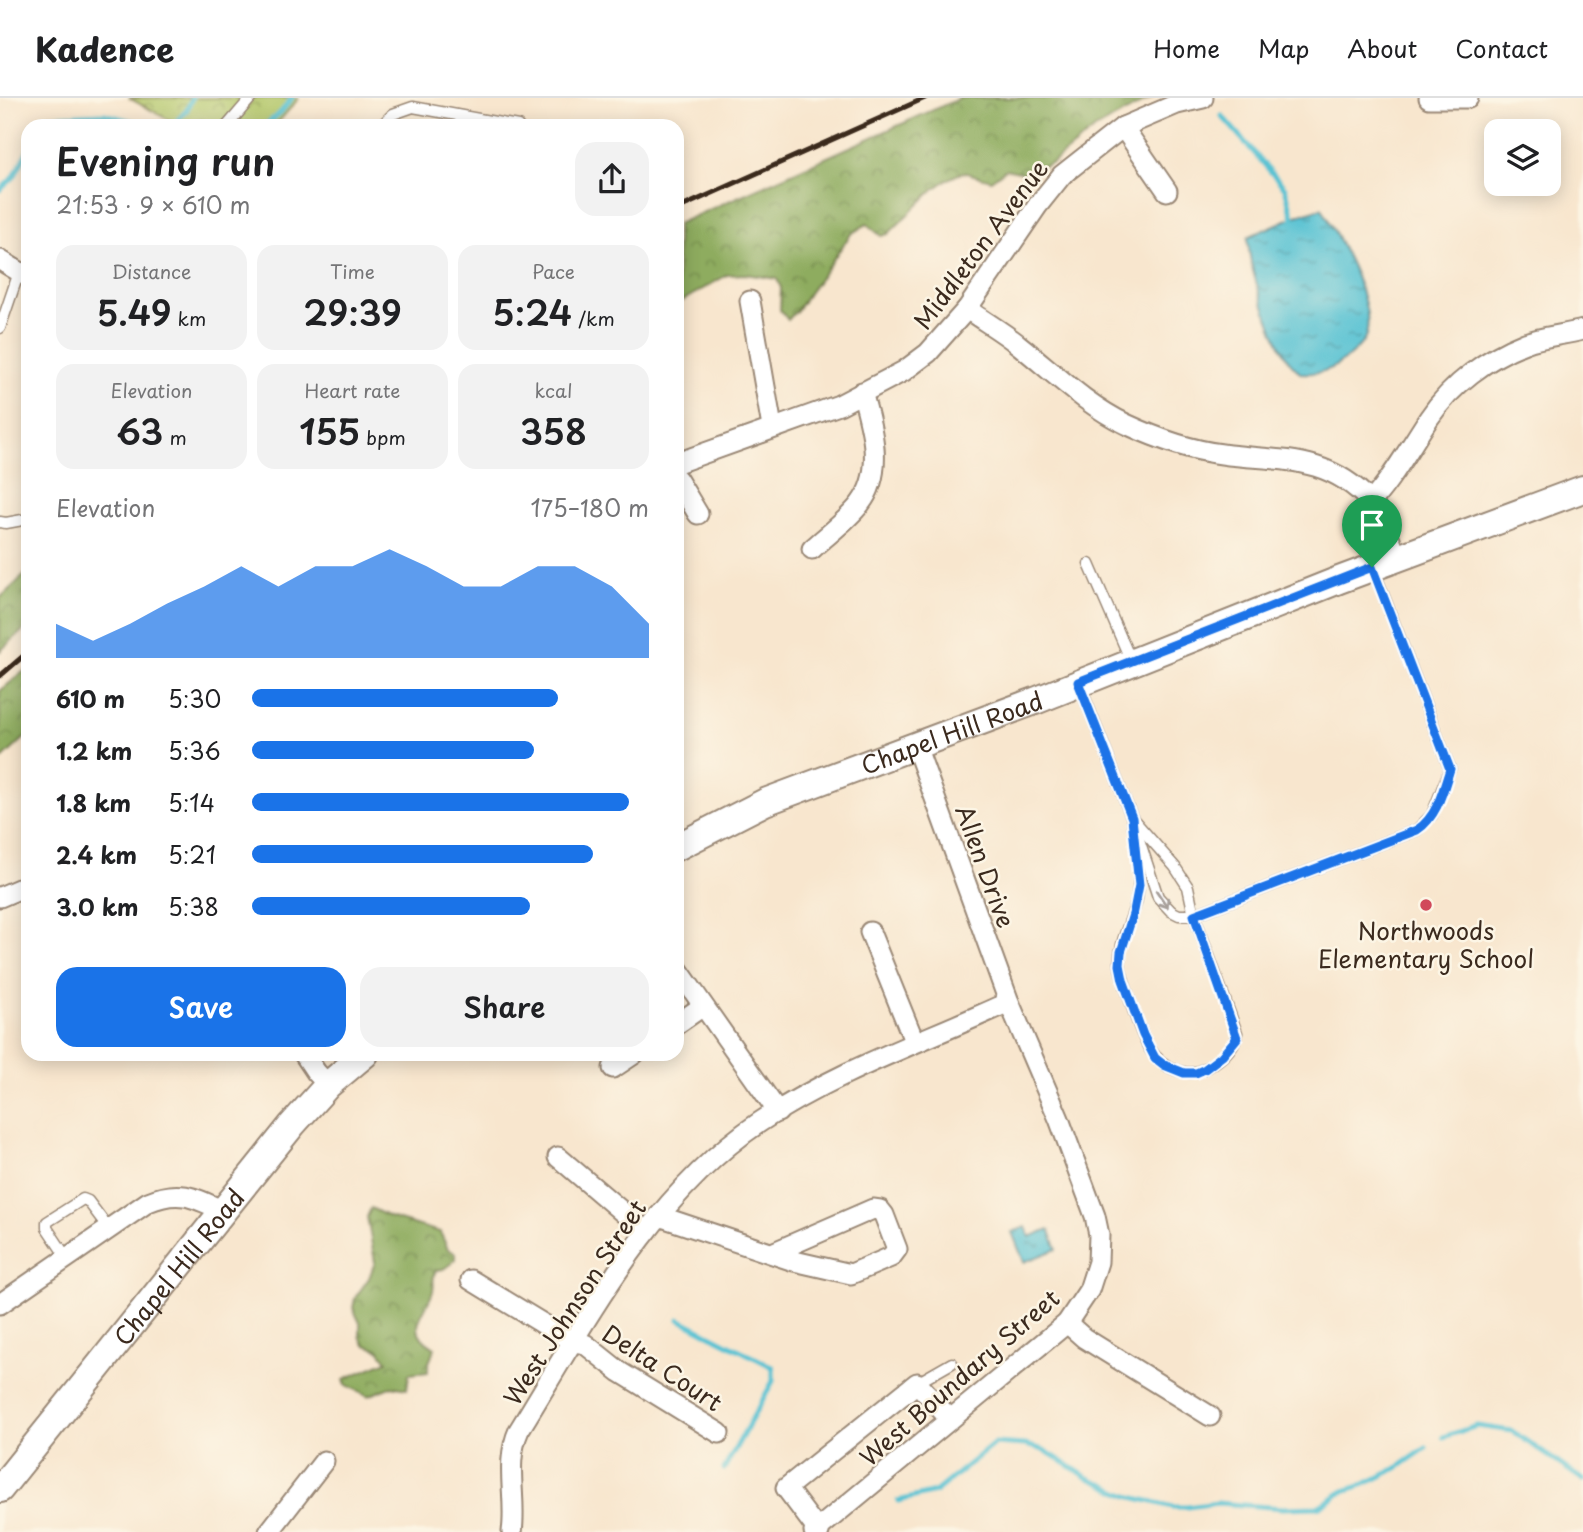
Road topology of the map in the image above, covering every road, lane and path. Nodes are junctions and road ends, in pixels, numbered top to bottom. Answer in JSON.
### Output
{"nodes":[{"id":1,"x":251,"y":98,"type":"edge"},
{"id":2,"x":1203,"y":98,"type":"edge"},
{"id":3,"x":1429,"y":98,"type":"edge"},
{"id":4,"x":1468,"y":98,"type":"edge"},
{"id":5,"x":233,"y":119,"type":"edge"},
{"id":6,"x":388,"y":119,"type":"edge"},
{"id":7,"x":479,"y":119,"type":"edge"},
{"id":8,"x":1123,"y":127,"type":"junction"},
{"id":9,"x":1167,"y":191,"type":"dead end"},
{"id":10,"x":0,"y":260,"type":"edge"},
{"id":11,"x":21,"y":273,"type":"edge"},
{"id":12,"x":21,"y":281,"type":"edge"},
{"id":13,"x":750,"y":301,"type":"dead end"},
{"id":14,"x":967,"y":309,"type":"junction"},
{"id":15,"x":1,"y":322,"type":"edge"},
{"id":16,"x":1583,"y":330,"type":"edge"},
{"id":17,"x":862,"y":392,"type":"junction"},
{"id":18,"x":772,"y":427,"type":"junction"},
{"id":19,"x":684,"y":460,"type":"edge"},
{"id":20,"x":1583,"y":489,"type":"edge"},
{"id":21,"x":684,"y":491,"type":"edge"},
{"id":22,"x":1371,"y":502,"type":"junction"},
{"id":23,"x":698,"y":514,"type":"dead end"},
{"id":24,"x":21,"y":520,"type":"edge"},
{"id":25,"x":0,"y":522,"type":"edge"},
{"id":26,"x":812,"y":549,"type":"dead end"},
{"id":27,"x":1397,"y":558,"type":"junction"},
{"id":28,"x":1089,"y":564,"type":"dead end"},
{"id":29,"x":1372,"y":567,"type":"junction"},
{"id":30,"x":1131,"y":661,"type":"junction"},
{"id":31,"x":1078,"y":682,"type":"junction"},
{"id":32,"x":916,"y":746,"type":"junction"},
{"id":33,"x":1132,"y":818,"type":"junction"},
{"id":34,"x":684,"y":839,"type":"edge"},
{"id":35,"x":21,"y":888,"type":"edge"},
{"id":36,"x":0,"y":897,"type":"edge"},
{"id":37,"x":1194,"y":915,"type":"junction"},
{"id":38,"x":870,"y":932,"type":"dead end"},
{"id":39,"x":684,"y":978,"type":"edge"},
{"id":40,"x":1009,"y":1002,"type":"junction"},
{"id":41,"x":703,"y":1006,"type":"junction"},
{"id":42,"x":684,"y":1019,"type":"edge"},
{"id":43,"x":914,"y":1041,"type":"junction"},
{"id":44,"x":309,"y":1061,"type":"edge"},
{"id":45,"x":357,"y":1061,"type":"edge"},
{"id":46,"x":624,"y":1061,"type":"edge"},
{"id":47,"x":613,"y":1068,"type":"dead end"},
{"id":48,"x":328,"y":1085,"type":"junction"},
{"id":49,"x":778,"y":1112,"type":"junction"},
{"id":50,"x":558,"y":1157,"type":"dead end"},
{"id":51,"x":221,"y":1210,"type":"junction"},
{"id":52,"x":659,"y":1216,"type":"junction"},
{"id":53,"x":109,"y":1229,"type":"junction"},
{"id":54,"x":646,"y":1232,"type":"junction"},
{"id":55,"x":772,"y":1253,"type":"junction"},
{"id":56,"x":67,"y":1258,"type":"junction"},
{"id":57,"x":471,"y":1280,"type":"dead end"},
{"id":58,"x":0,"y":1304,"type":"edge"},
{"id":59,"x":1067,"y":1323,"type":"junction"},
{"id":60,"x":573,"y":1342,"type":"junction"},
{"id":61,"x":952,"y":1363,"type":"dead end"},
{"id":62,"x":917,"y":1384,"type":"junction"},
{"id":63,"x":1210,"y":1416,"type":"dead end"},
{"id":64,"x":949,"y":1418,"type":"junction"},
{"id":65,"x":719,"y":1433,"type":"dead end"},
{"id":66,"x":324,"y":1461,"type":"dead end"},
{"id":67,"x":0,"y":1489,"type":"edge"},
{"id":68,"x":817,"y":1531,"type":"edge"},
{"id":69,"x":269,"y":1532,"type":"edge"},
{"id":70,"x":512,"y":1532,"type":"edge"}],
"edges":[{"from":1,"to":5,"type":"lane"},
{"from":2,"to":8,"type":"street","name":"Middleton Avenue"},
{"from":3,"to":4,"type":"street"},
{"from":6,"to":7,"type":"lane"},
{"from":8,"to":9,"type":"street"},
{"from":8,"to":14,"type":"street","name":"Middleton Avenue"},
{"from":10,"to":11,"type":"street"},
{"from":12,"to":15,"type":"lane"},
{"from":13,"to":18,"type":"street"},
{"from":14,"to":17,"type":"street","name":"Middleton Avenue"},
{"from":14,"to":22,"type":"street"},
{"from":16,"to":22,"type":"street"},
{"from":17,"to":18,"type":"street","name":"Middleton Avenue"},
{"from":17,"to":26,"type":"street"},
{"from":18,"to":19,"type":"street","name":"Middleton Avenue"},
{"from":20,"to":27,"type":"main road","name":"Chapel Hill Road"},
{"from":21,"to":23,"type":"street"},
{"from":22,"to":27,"type":"street"},
{"from":24,"to":25,"type":"lane"},
{"from":27,"to":29,"type":"main road","name":"Chapel Hill Road"},
{"from":28,"to":30,"type":"lane"},
{"from":29,"to":30,"type":"main road","name":"Chapel Hill Road"},
{"from":29,"to":37,"type":"lane"},
{"from":30,"to":31,"type":"main road","name":"Chapel Hill Road"},
{"from":31,"to":32,"type":"main road","name":"Chapel Hill Road"},
{"from":31,"to":33,"type":"lane"},
{"from":32,"to":34,"type":"main road","name":"Chapel Hill Road"},
{"from":32,"to":40,"type":"street","name":"Allen Drive"},
{"from":33,"to":37,"type":"lane"},
{"from":33,"to":37,"type":"lane","one_way":true},
{"from":33,"to":37,"type":"lane"},
{"from":35,"to":36,"type":"street"},
{"from":38,"to":43,"type":"street"},
{"from":39,"to":41,"type":"street"},
{"from":40,"to":43,"type":"street","name":"West Johnson Street"},
{"from":40,"to":59,"type":"street","name":"West Boundary Street"},
{"from":41,"to":42,"type":"street"},
{"from":41,"to":49,"type":"street"},
{"from":43,"to":49,"type":"street","name":"West Johnson Street"},
{"from":44,"to":48,"type":"street"},
{"from":45,"to":48,"type":"main road","name":"Chapel Hill Road"},
{"from":46,"to":47,"type":"street"},
{"from":48,"to":51,"type":"main road","name":"Chapel Hill Road"},
{"from":49,"to":52,"type":"street","name":"West Johnson Street"},
{"from":50,"to":54,"type":"street"},
{"from":51,"to":53,"type":"street"},
{"from":51,"to":67,"type":"main road","name":"Chapel Hill Road"},
{"from":52,"to":54,"type":"street","name":"West Johnson Street"},
{"from":52,"to":55,"type":"street"},
{"from":53,"to":56,"type":"street"},
{"from":53,"to":56,"type":"lane"},
{"from":54,"to":60,"type":"street","name":"West Johnson Street"},
{"from":55,"to":55,"type":"street"},
{"from":56,"to":58,"type":"street"},
{"from":57,"to":60,"type":"street","name":"Delta Court"},
{"from":59,"to":63,"type":"street"},
{"from":59,"to":64,"type":"street","name":"West Boundary Street"},
{"from":60,"to":65,"type":"street","name":"Delta Court"},
{"from":60,"to":70,"type":"street","name":"West Johnson Street"},
{"from":61,"to":62,"type":"lane"},
{"from":62,"to":64,"type":"street"},
{"from":62,"to":68,"type":"street"},
{"from":64,"to":68,"type":"street","name":"West Boundary Street"},
{"from":66,"to":69,"type":"street"}]}
